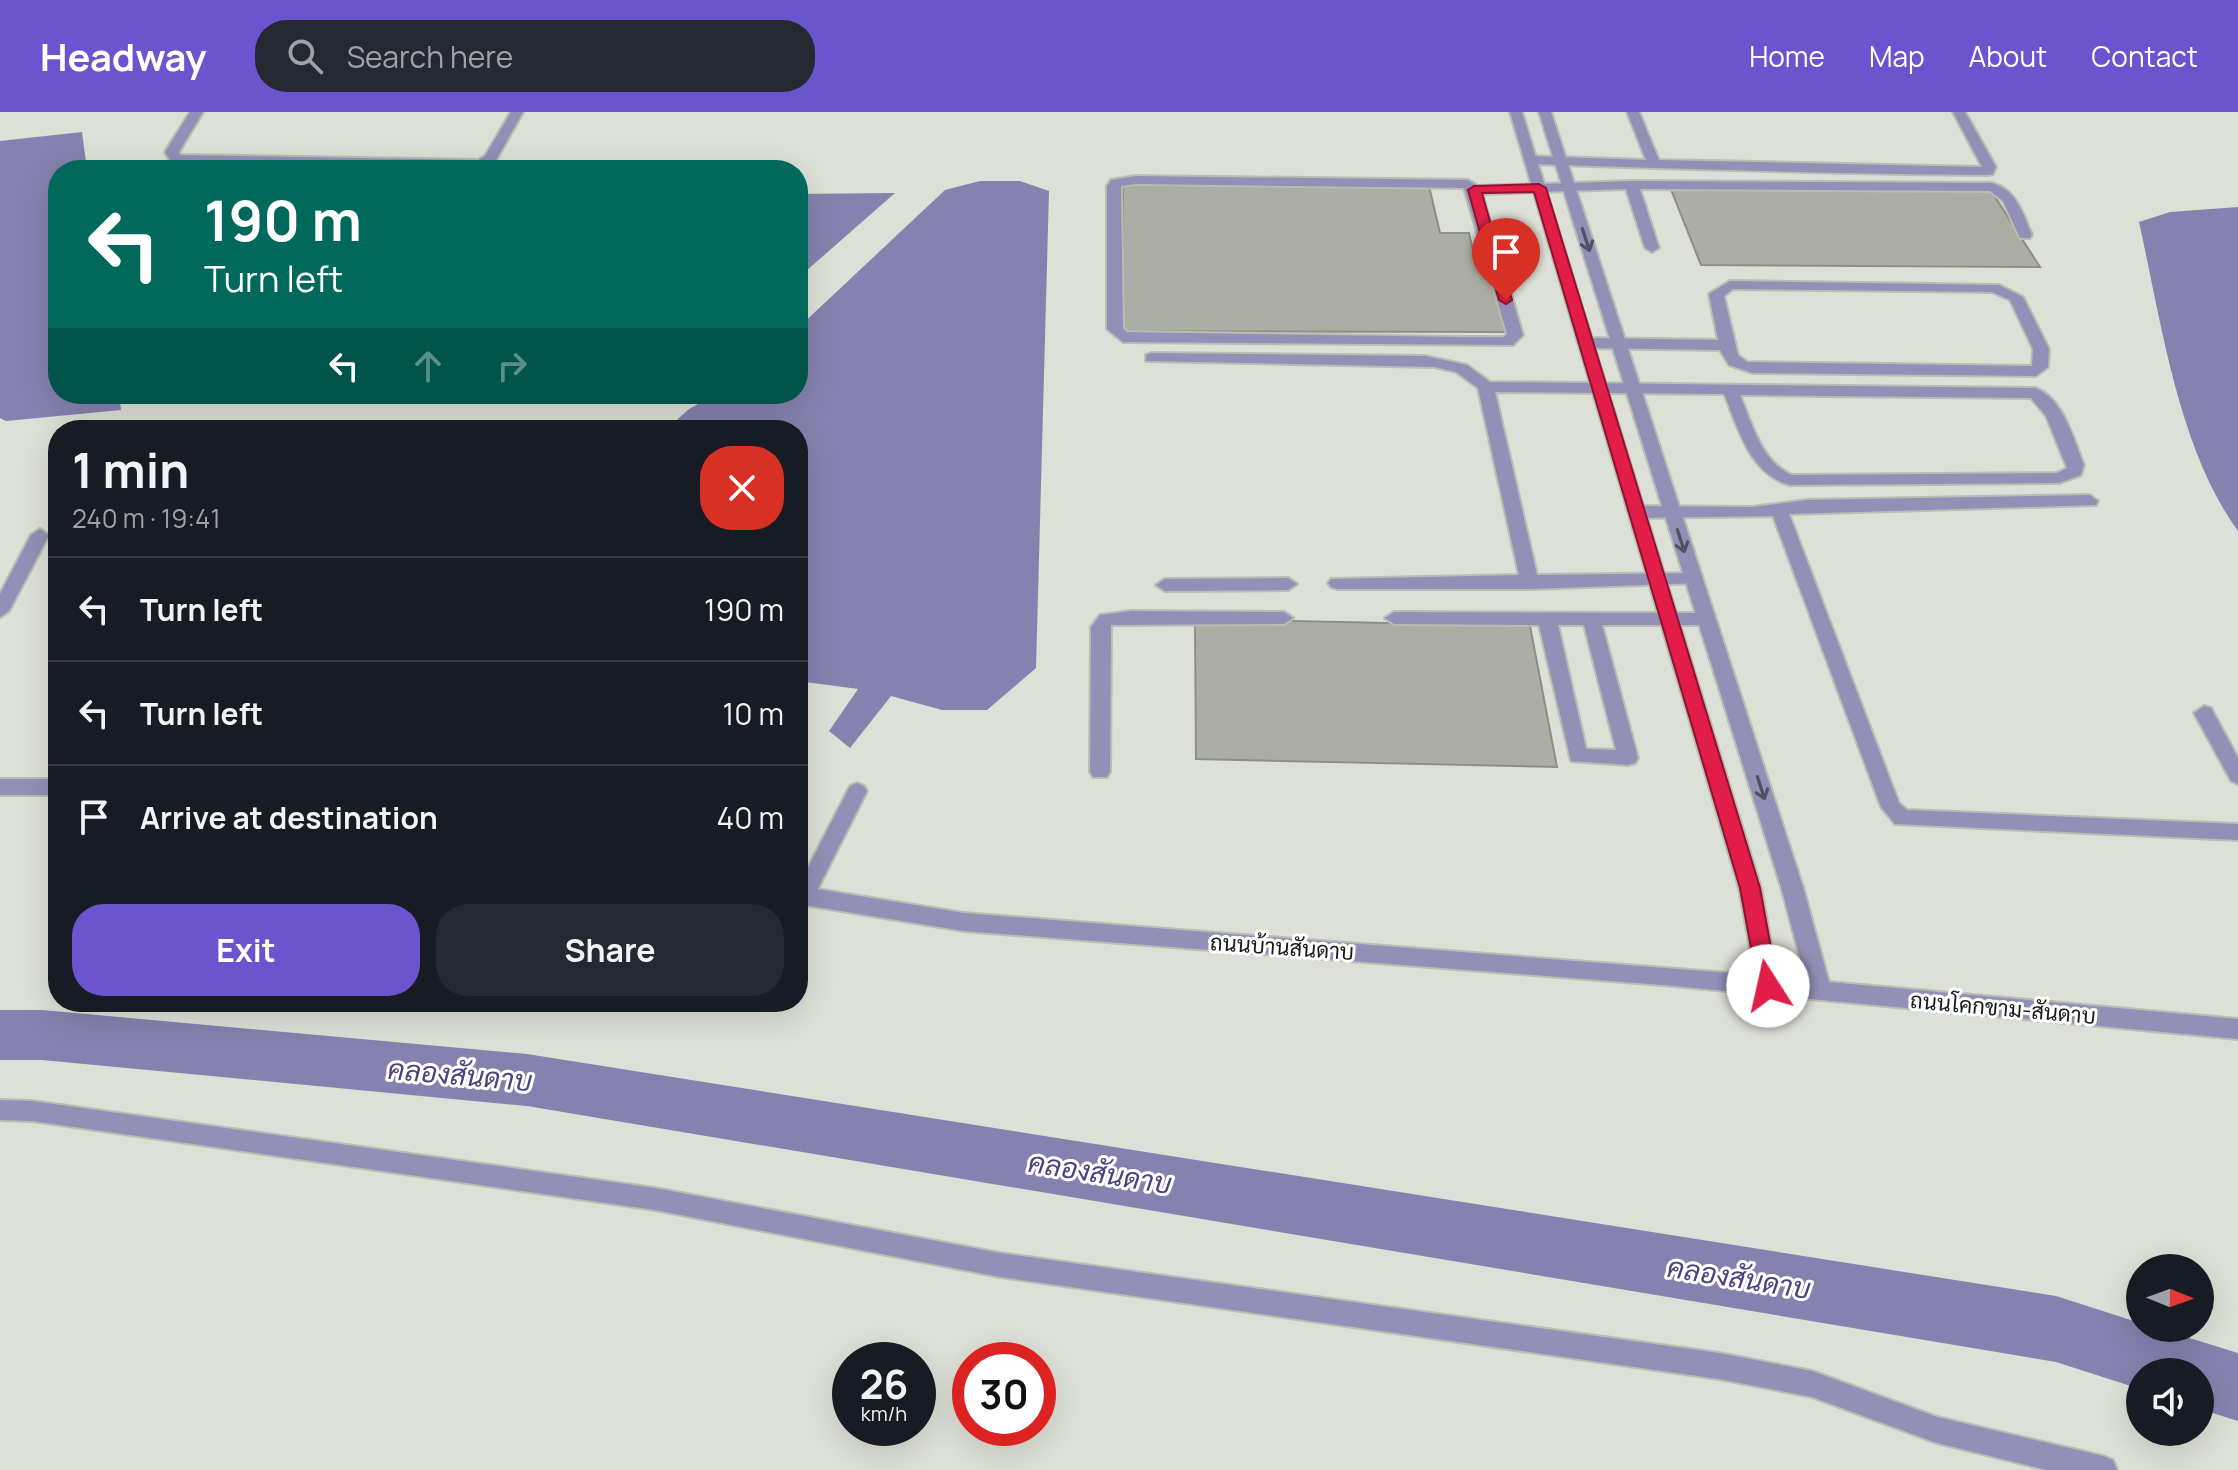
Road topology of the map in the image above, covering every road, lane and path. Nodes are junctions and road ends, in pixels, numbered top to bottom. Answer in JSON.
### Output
{"nodes":[{"id":1,"x":197,"y":112,"type":"edge"},
{"id":2,"x":517,"y":112,"type":"edge"},
{"id":3,"x":1516,"y":112,"type":"edge"},
{"id":4,"x":1545,"y":112,"type":"edge"},
{"id":5,"x":1633,"y":112,"type":"edge"},
{"id":6,"x":1959,"y":112,"type":"edge"},
{"id":7,"x":237,"y":160,"type":"edge"},
{"id":8,"x":488,"y":160,"type":"edge"},
{"id":9,"x":1531,"y":160,"type":"junction"},
{"id":10,"x":1561,"y":161,"type":"junction"},
{"id":11,"x":1655,"y":166,"type":"junction"},
{"id":12,"x":1632,"y":185,"type":"junction"},
{"id":13,"x":1539,"y":188,"type":"junction"},
{"id":14,"x":1569,"y":188,"type":"junction"},
{"id":15,"x":1474,"y":190,"type":"junction"},
{"id":16,"x":2025,"y":235,"type":"dead end"},
{"id":17,"x":1652,"y":248,"type":"dead end"},
{"id":18,"x":1587,"y":343,"type":"junction"},
{"id":19,"x":1619,"y":344,"type":"junction"},
{"id":20,"x":1727,"y":345,"type":"junction"},
{"id":21,"x":1151,"y":358,"type":"dead end"},
{"id":22,"x":1486,"y":387,"type":"junction"},
{"id":23,"x":1600,"y":390,"type":"junction"},
{"id":24,"x":1634,"y":390,"type":"junction"},
{"id":25,"x":1730,"y":391,"type":"junction"},
{"id":26,"x":2090,"y":501,"type":"dead end"},
{"id":27,"x":1779,"y":510,"type":"junction"},
{"id":28,"x":1637,"y":512,"type":"junction"},
{"id":29,"x":1672,"y":512,"type":"junction"},
{"id":30,"x":40,"y":535,"type":"dead end"},
{"id":31,"x":9,"y":578,"type":"edge"},
{"id":32,"x":1657,"y":579,"type":"junction"},
{"id":33,"x":1694,"y":579,"type":"junction"},
{"id":34,"x":1337,"y":583,"type":"dead end"},
{"id":35,"x":1530,"y":583,"type":"junction"},
{"id":36,"x":1288,"y":584,"type":"dead end"},
{"id":37,"x":1165,"y":585,"type":"dead end"},
{"id":38,"x":0,"y":611,"type":"edge"},
{"id":39,"x":1284,"y":618,"type":"dead end"},
{"id":40,"x":1394,"y":618,"type":"dead end"},
{"id":41,"x":1547,"y":618,"type":"junction"},
{"id":42,"x":1591,"y":618,"type":"junction"},
{"id":43,"x":1669,"y":619,"type":"junction"},
{"id":44,"x":1706,"y":619,"type":"junction"},
{"id":45,"x":2204,"y":713,"type":"dead end"},
{"id":46,"x":1100,"y":772,"type":"dead end"},
{"id":47,"x":2238,"y":776,"type":"edge"},
{"id":48,"x":0,"y":787,"type":"edge"},
{"id":49,"x":48,"y":787,"type":"edge"},
{"id":50,"x":857,"y":791,"type":"dead end"},
{"id":51,"x":2238,"y":832,"type":"edge"},
{"id":52,"x":808,"y":882,"type":"edge"},
{"id":53,"x":808,"y":896,"type":"edge"},
{"id":54,"x":1768,"y":986,"type":"junction"},
{"id":55,"x":1820,"y":991,"type":"junction"},
{"id":56,"x":2238,"y":1029,"type":"edge"},
{"id":57,"x":0,"y":1110,"type":"edge"},
{"id":58,"x":2103,"y":1470,"type":"edge"}],
"edges":[{"from":1,"to":7,"type":"street"},
{"from":2,"to":8,"type":"street"},
{"from":3,"to":9,"type":"street"},
{"from":4,"to":10,"type":"street"},
{"from":5,"to":11,"type":"street"},
{"from":6,"to":11,"type":"street"},
{"from":9,"to":10,"type":"street"},
{"from":9,"to":13,"type":"street"},
{"from":10,"to":11,"type":"street"},
{"from":10,"to":14,"type":"street"},
{"from":12,"to":14,"type":"street"},
{"from":12,"to":16,"type":"street"},
{"from":12,"to":17,"type":"street"},
{"from":13,"to":14,"type":"street"},
{"from":13,"to":15,"type":"street"},
{"from":13,"to":18,"type":"street"},
{"from":14,"to":19,"type":"street","one_way":true},
{"from":15,"to":15,"type":"street"},
{"from":18,"to":19,"type":"street"},
{"from":18,"to":23,"type":"street"},
{"from":19,"to":20,"type":"street"},
{"from":19,"to":24,"type":"street"},
{"from":20,"to":20,"type":"street"},
{"from":21,"to":22,"type":"street"},
{"from":22,"to":23,"type":"street"},
{"from":22,"to":35,"type":"street"},
{"from":23,"to":24,"type":"street"},
{"from":23,"to":28,"type":"street"},
{"from":24,"to":25,"type":"street"},
{"from":24,"to":29,"type":"street"},
{"from":25,"to":25,"type":"street"},
{"from":26,"to":27,"type":"street"},
{"from":27,"to":29,"type":"street"},
{"from":27,"to":51,"type":"street"},
{"from":28,"to":29,"type":"street"},
{"from":28,"to":32,"type":"street"},
{"from":29,"to":33,"type":"street","one_way":true},
{"from":30,"to":31,"type":"street"},
{"from":31,"to":38,"type":"street"},
{"from":32,"to":33,"type":"street"},
{"from":32,"to":35,"type":"street"},
{"from":32,"to":43,"type":"street"},
{"from":33,"to":44,"type":"street"},
{"from":34,"to":35,"type":"street"},
{"from":36,"to":37,"type":"street"},
{"from":39,"to":46,"type":"street"},
{"from":40,"to":41,"type":"street"},
{"from":41,"to":42,"type":"street"},
{"from":41,"to":42,"type":"street"},
{"from":42,"to":43,"type":"street"},
{"from":43,"to":44,"type":"street"},
{"from":43,"to":54,"type":"street"},
{"from":44,"to":55,"type":"street","one_way":true},
{"from":45,"to":47,"type":"street"},
{"from":48,"to":49,"type":"street"},
{"from":50,"to":52,"type":"street"},
{"from":53,"to":54,"type":"street","name":"ถนนบ้านสันดาบ"},
{"from":54,"to":55,"type":"street","name":"ถนนโคกขาม-สันดาบ"},
{"from":55,"to":56,"type":"street","name":"ถนนโคกขาม-สันดาบ"},
{"from":57,"to":58,"type":"street"}]}
